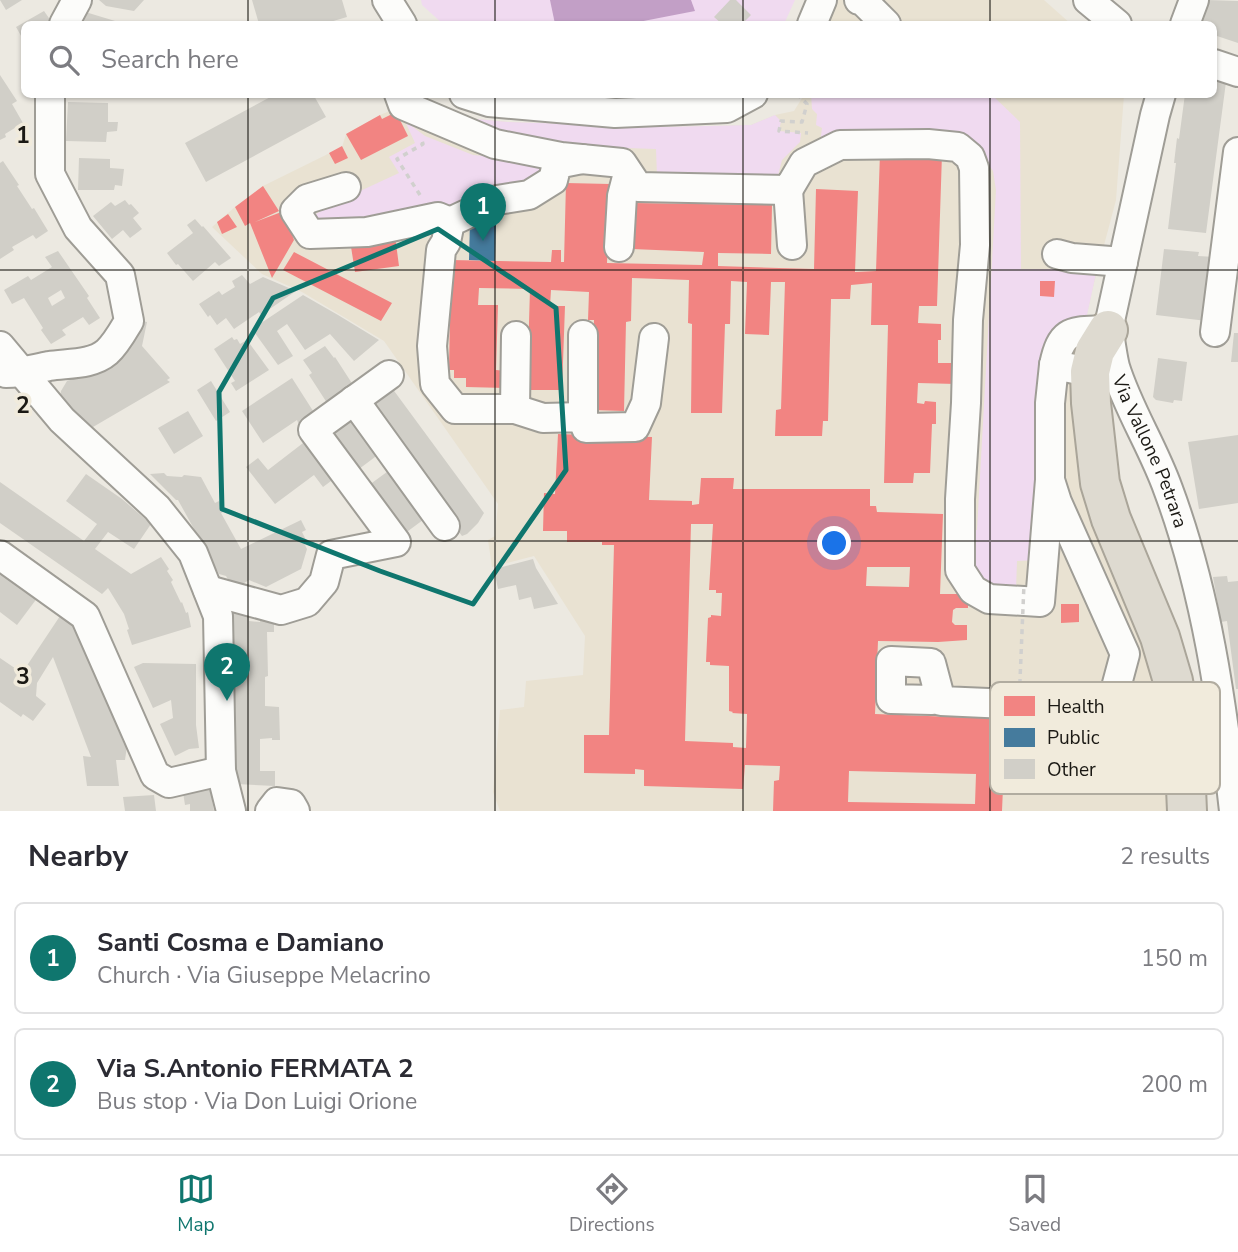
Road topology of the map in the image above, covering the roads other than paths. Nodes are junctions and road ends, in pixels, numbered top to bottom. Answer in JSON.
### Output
{"nodes":[{"id":1,"x":77,"y":0,"type":"edge"},
{"id":2,"x":387,"y":0,"type":"edge"},
{"id":3,"x":859,"y":0,"type":"edge"},
{"id":4,"x":1088,"y":0,"type":"edge"},
{"id":5,"x":1194,"y":0,"type":"edge"},
{"id":6,"x":66,"y":21,"type":"edge"},
{"id":7,"x":400,"y":21,"type":"edge"},
{"id":8,"x":883,"y":21,"type":"edge"},
{"id":9,"x":1113,"y":21,"type":"edge"},
{"id":10,"x":1186,"y":21,"type":"edge"},
{"id":11,"x":1217,"y":65,"type":"edge"},
{"id":12,"x":1238,"y":72,"type":"edge"},
{"id":13,"x":50,"y":98,"type":"edge"},
{"id":14,"x":476,"y":98,"type":"edge"},
{"id":15,"x":746,"y":98,"type":"edge"},
{"id":16,"x":401,"y":100,"type":"edge"},
{"id":17,"x":1155,"y":101,"type":"edge"},
{"id":18,"x":1238,"y":152,"type":"edge"},
{"id":19,"x":582,"y":159,"type":"junction"},
{"id":20,"x":628,"y":173,"type":"junction"},
{"id":21,"x":346,"y":187,"type":"dead end"},
{"id":22,"x":788,"y":190,"type":"junction"},
{"id":23,"x":442,"y":220,"type":"junction"},
{"id":24,"x":1084,"y":241,"type":"dead end"},
{"id":25,"x":792,"y":245,"type":"dead end"},
{"id":26,"x":619,"y":247,"type":"dead end"},
{"id":27,"x":1057,"y":254,"type":"dead end"},
{"id":28,"x":1123,"y":262,"type":"junction"},
{"id":29,"x":1108,"y":330,"type":"junction"},
{"id":30,"x":1215,"y":332,"type":"dead end"},
{"id":31,"x":516,"y":335,"type":"dead end"},
{"id":32,"x":583,"y":335,"type":"dead end"},
{"id":33,"x":654,"y":338,"type":"dead end"},
{"id":34,"x":0,"y":346,"type":"edge"},
{"id":35,"x":1072,"y":368,"type":"junction"},
{"id":36,"x":12,"y":373,"type":"edge"},
{"id":37,"x":389,"y":375,"type":"dead end"},
{"id":38,"x":354,"y":400,"type":"junction"},
{"id":39,"x":515,"y":409,"type":"junction"},
{"id":40,"x":583,"y":417,"type":"junction"},
{"id":41,"x":1050,"y":480,"type":"junction"},
{"id":42,"x":445,"y":526,"type":"dead end"},
{"id":43,"x":0,"y":555,"type":"edge"},
{"id":44,"x":208,"y":590,"type":"junction"},
{"id":45,"x":1117,"y":682,"type":"edge"},
{"id":46,"x":1173,"y":682,"type":"edge"},
{"id":47,"x":1217,"y":682,"type":"edge"},
{"id":48,"x":932,"y":700,"type":"dead end"},
{"id":49,"x":990,"y":703,"type":"edge"},
{"id":50,"x":1220,"y":704,"type":"edge"},
{"id":51,"x":221,"y":771,"type":"junction"},
{"id":52,"x":231,"y":811,"type":"edge"},
{"id":53,"x":270,"y":811,"type":"edge"},
{"id":54,"x":295,"y":811,"type":"edge"},
{"id":55,"x":1234,"y":811,"type":"edge"}],
"edges":[{"from":1,"to":6,"type":"street"},
{"from":2,"to":7,"type":"street"},
{"from":3,"to":8,"type":"street"},
{"from":4,"to":9,"type":"street"},
{"from":5,"to":10,"type":"street"},
{"from":11,"to":12,"type":"street"},
{"from":13,"to":36,"type":"street"},
{"from":14,"to":15,"type":"street"},
{"from":16,"to":19,"type":"street"},
{"from":17,"to":28,"type":"street","name":"Via Vallone Petrara"},
{"from":18,"to":30,"type":"street"},
{"from":19,"to":20,"type":"street"},
{"from":19,"to":23,"type":"street"},
{"from":20,"to":22,"type":"street"},
{"from":20,"to":26,"type":"street"},
{"from":21,"to":23,"type":"street"},
{"from":22,"to":25,"type":"street"},
{"from":22,"to":41,"type":"street"},
{"from":23,"to":39,"type":"street"},
{"from":24,"to":28,"type":"street"},
{"from":27,"to":28,"type":"street"},
{"from":28,"to":29,"type":"street","name":"Via Vallone Petrara"},
{"from":29,"to":35,"type":"highway"},
{"from":29,"to":47,"type":"street","name":"Via Vallone Petrara"},
{"from":31,"to":39,"type":"street"},
{"from":32,"to":40,"type":"street"},
{"from":33,"to":40,"type":"street"},
{"from":34,"to":36,"type":"street"},
{"from":35,"to":41,"type":"street"},
{"from":35,"to":46,"type":"highway"},
{"from":36,"to":44,"type":"street"},
{"from":37,"to":38,"type":"street"},
{"from":38,"to":42,"type":"street"},
{"from":38,"to":44,"type":"street"},
{"from":39,"to":40,"type":"street"},
{"from":41,"to":45,"type":"street"},
{"from":43,"to":51,"type":"street"},
{"from":44,"to":51,"type":"street"},
{"from":48,"to":49,"type":"street"},
{"from":50,"to":55,"type":"street","name":"Via Vallone Petrara"},
{"from":51,"to":52,"type":"street"},
{"from":53,"to":54,"type":"street"}]}
